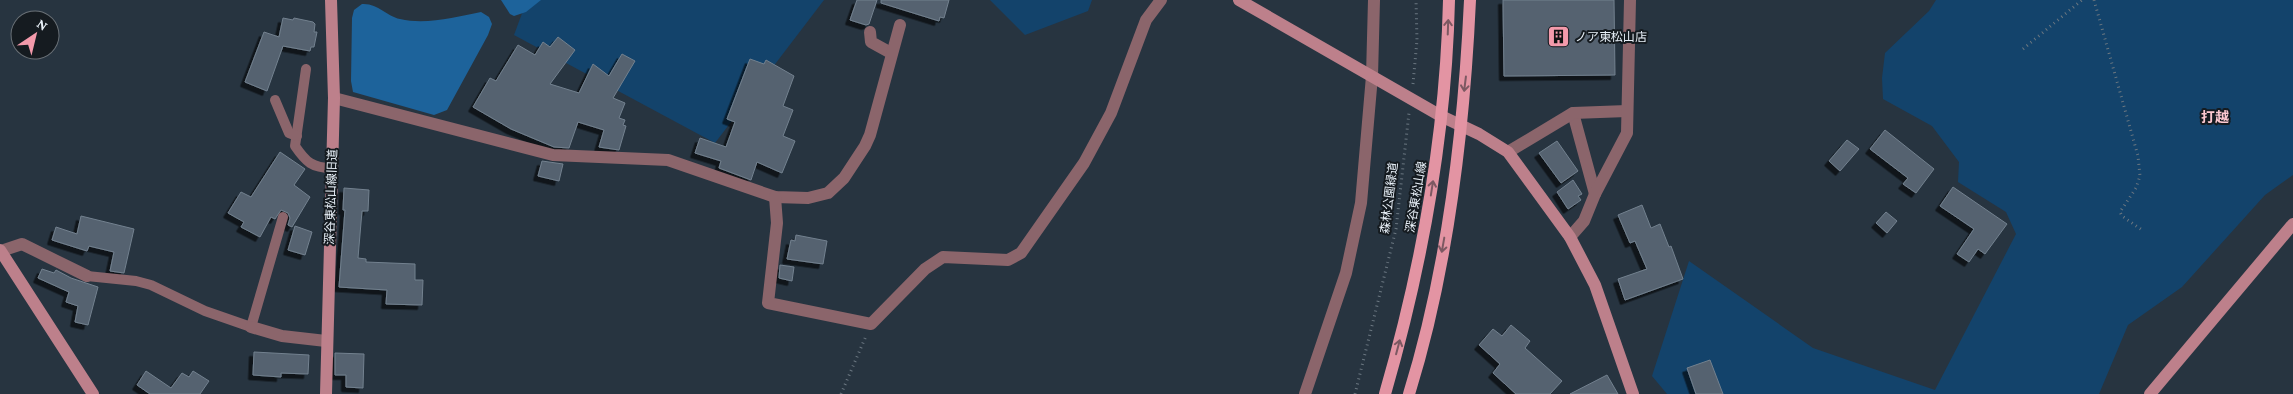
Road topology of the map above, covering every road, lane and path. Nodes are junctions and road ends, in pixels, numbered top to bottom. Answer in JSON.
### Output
{"nodes":[{"id":1,"x":332,"y":0,"type":"edge"},
{"id":2,"x":1161,"y":0,"type":"edge"},
{"id":3,"x":1239,"y":0,"type":"edge"},
{"id":4,"x":1374,"y":0,"type":"edge"},
{"id":5,"x":1416,"y":0,"type":"edge"},
{"id":6,"x":1449,"y":0,"type":"edge"},
{"id":7,"x":1470,"y":0,"type":"edge"},
{"id":8,"x":1630,"y":0,"type":"edge"},
{"id":9,"x":2082,"y":0,"type":"edge"},
{"id":10,"x":2094,"y":0,"type":"edge"},
{"id":11,"x":900,"y":25,"type":"dead end"},
{"id":12,"x":870,"y":32,"type":"dead end"},
{"id":13,"x":2023,"y":49,"type":"dead end"},
{"id":14,"x":891,"y":53,"type":"junction"},
{"id":15,"x":306,"y":69,"type":"dead end"},
{"id":16,"x":1372,"y":76,"type":"junction"},
{"id":17,"x":334,"y":98,"type":"junction"},
{"id":18,"x":1412,"y":99,"type":"junction"},
{"id":19,"x":275,"y":100,"type":"dead end"},
{"id":20,"x":1627,"y":112,"type":"junction"},
{"id":21,"x":1573,"y":113,"type":"junction"},
{"id":22,"x":1441,"y":116,"type":"junction"},
{"id":23,"x":1460,"y":125,"type":"junction"},
{"id":24,"x":296,"y":136,"type":"junction"},
{"id":25,"x":1508,"y":152,"type":"junction"},
{"id":26,"x":332,"y":168,"type":"junction"},
{"id":27,"x":1595,"y":194,"type":"junction"},
{"id":28,"x":775,"y":197,"type":"junction"},
{"id":29,"x":283,"y":217,"type":"dead end"},
{"id":30,"x":2293,"y":224,"type":"edge"},
{"id":31,"x":2142,"y":230,"type":"dead end"},
{"id":32,"x":1570,"y":237,"type":"junction"},
{"id":33,"x":1,"y":251,"type":"edge"},
{"id":34,"x":87,"y":276,"type":"joint"},
{"id":35,"x":871,"y":324,"type":"junction"},
{"id":36,"x":251,"y":327,"type":"junction"},
{"id":37,"x":326,"y":341,"type":"junction"},
{"id":38,"x":92,"y":394,"type":"edge"},
{"id":39,"x":326,"y":394,"type":"edge"},
{"id":40,"x":841,"y":394,"type":"edge"},
{"id":41,"x":1305,"y":394,"type":"edge"},
{"id":42,"x":1354,"y":394,"type":"edge"},
{"id":43,"x":1385,"y":394,"type":"edge"},
{"id":44,"x":1409,"y":394,"type":"edge"},
{"id":45,"x":1633,"y":394,"type":"edge"},
{"id":46,"x":2150,"y":394,"type":"edge"}],
"edges":[{"from":1,"to":17,"type":"street","name":"深谷東松山線旧道"},
{"from":2,"to":35,"type":"street"},
{"from":3,"to":16,"type":"street"},
{"from":4,"to":16,"type":"street"},
{"from":5,"to":18,"type":"path","name":"森林公園緑道"},
{"from":22,"to":6,"type":"main road","name":"深谷東松山線","one_way":true},
{"from":7,"to":23,"type":"main road","one_way":true},
{"from":8,"to":20,"type":"street"},
{"from":9,"to":13,"type":"path"},
{"from":10,"to":31,"type":"path"},
{"from":11,"to":14,"type":"street"},
{"from":12,"to":14,"type":"street"},
{"from":14,"to":28,"type":"street"},
{"from":15,"to":24,"type":"lane"},
{"from":16,"to":18,"type":"street"},
{"from":16,"to":41,"type":"street"},
{"from":17,"to":26,"type":"street","name":"深谷東松山線旧道"},
{"from":17,"to":28,"type":"street"},
{"from":18,"to":22,"type":"street"},
{"from":18,"to":42,"type":"path","name":"森林公園緑道"},
{"from":19,"to":24,"type":"lane"},
{"from":20,"to":21,"type":"street"},
{"from":20,"to":27,"type":"street"},
{"from":21,"to":25,"type":"street"},
{"from":21,"to":27,"type":"street"},
{"from":22,"to":23,"type":"street"},
{"from":43,"to":22,"type":"main road","name":"深谷東松山線","one_way":true},
{"from":23,"to":25,"type":"street"},
{"from":23,"to":44,"type":"main road","one_way":true},
{"from":24,"to":26,"type":"lane"},
{"from":25,"to":32,"type":"street"},
{"from":26,"to":37,"type":"street","name":"深谷東松山線旧道"},
{"from":27,"to":32,"type":"street"},
{"from":28,"to":35,"type":"street"},
{"from":29,"to":36,"type":"lane"},
{"from":30,"to":46,"type":"street"},
{"from":32,"to":45,"type":"street"},
{"from":33,"to":34,"type":"street"},
{"from":33,"to":38,"type":"street"},
{"from":34,"to":36,"type":"lane"},
{"from":35,"to":40,"type":"path"},
{"from":36,"to":37,"type":"street"},
{"from":37,"to":39,"type":"street","name":"深谷東松山線旧道"}]}
